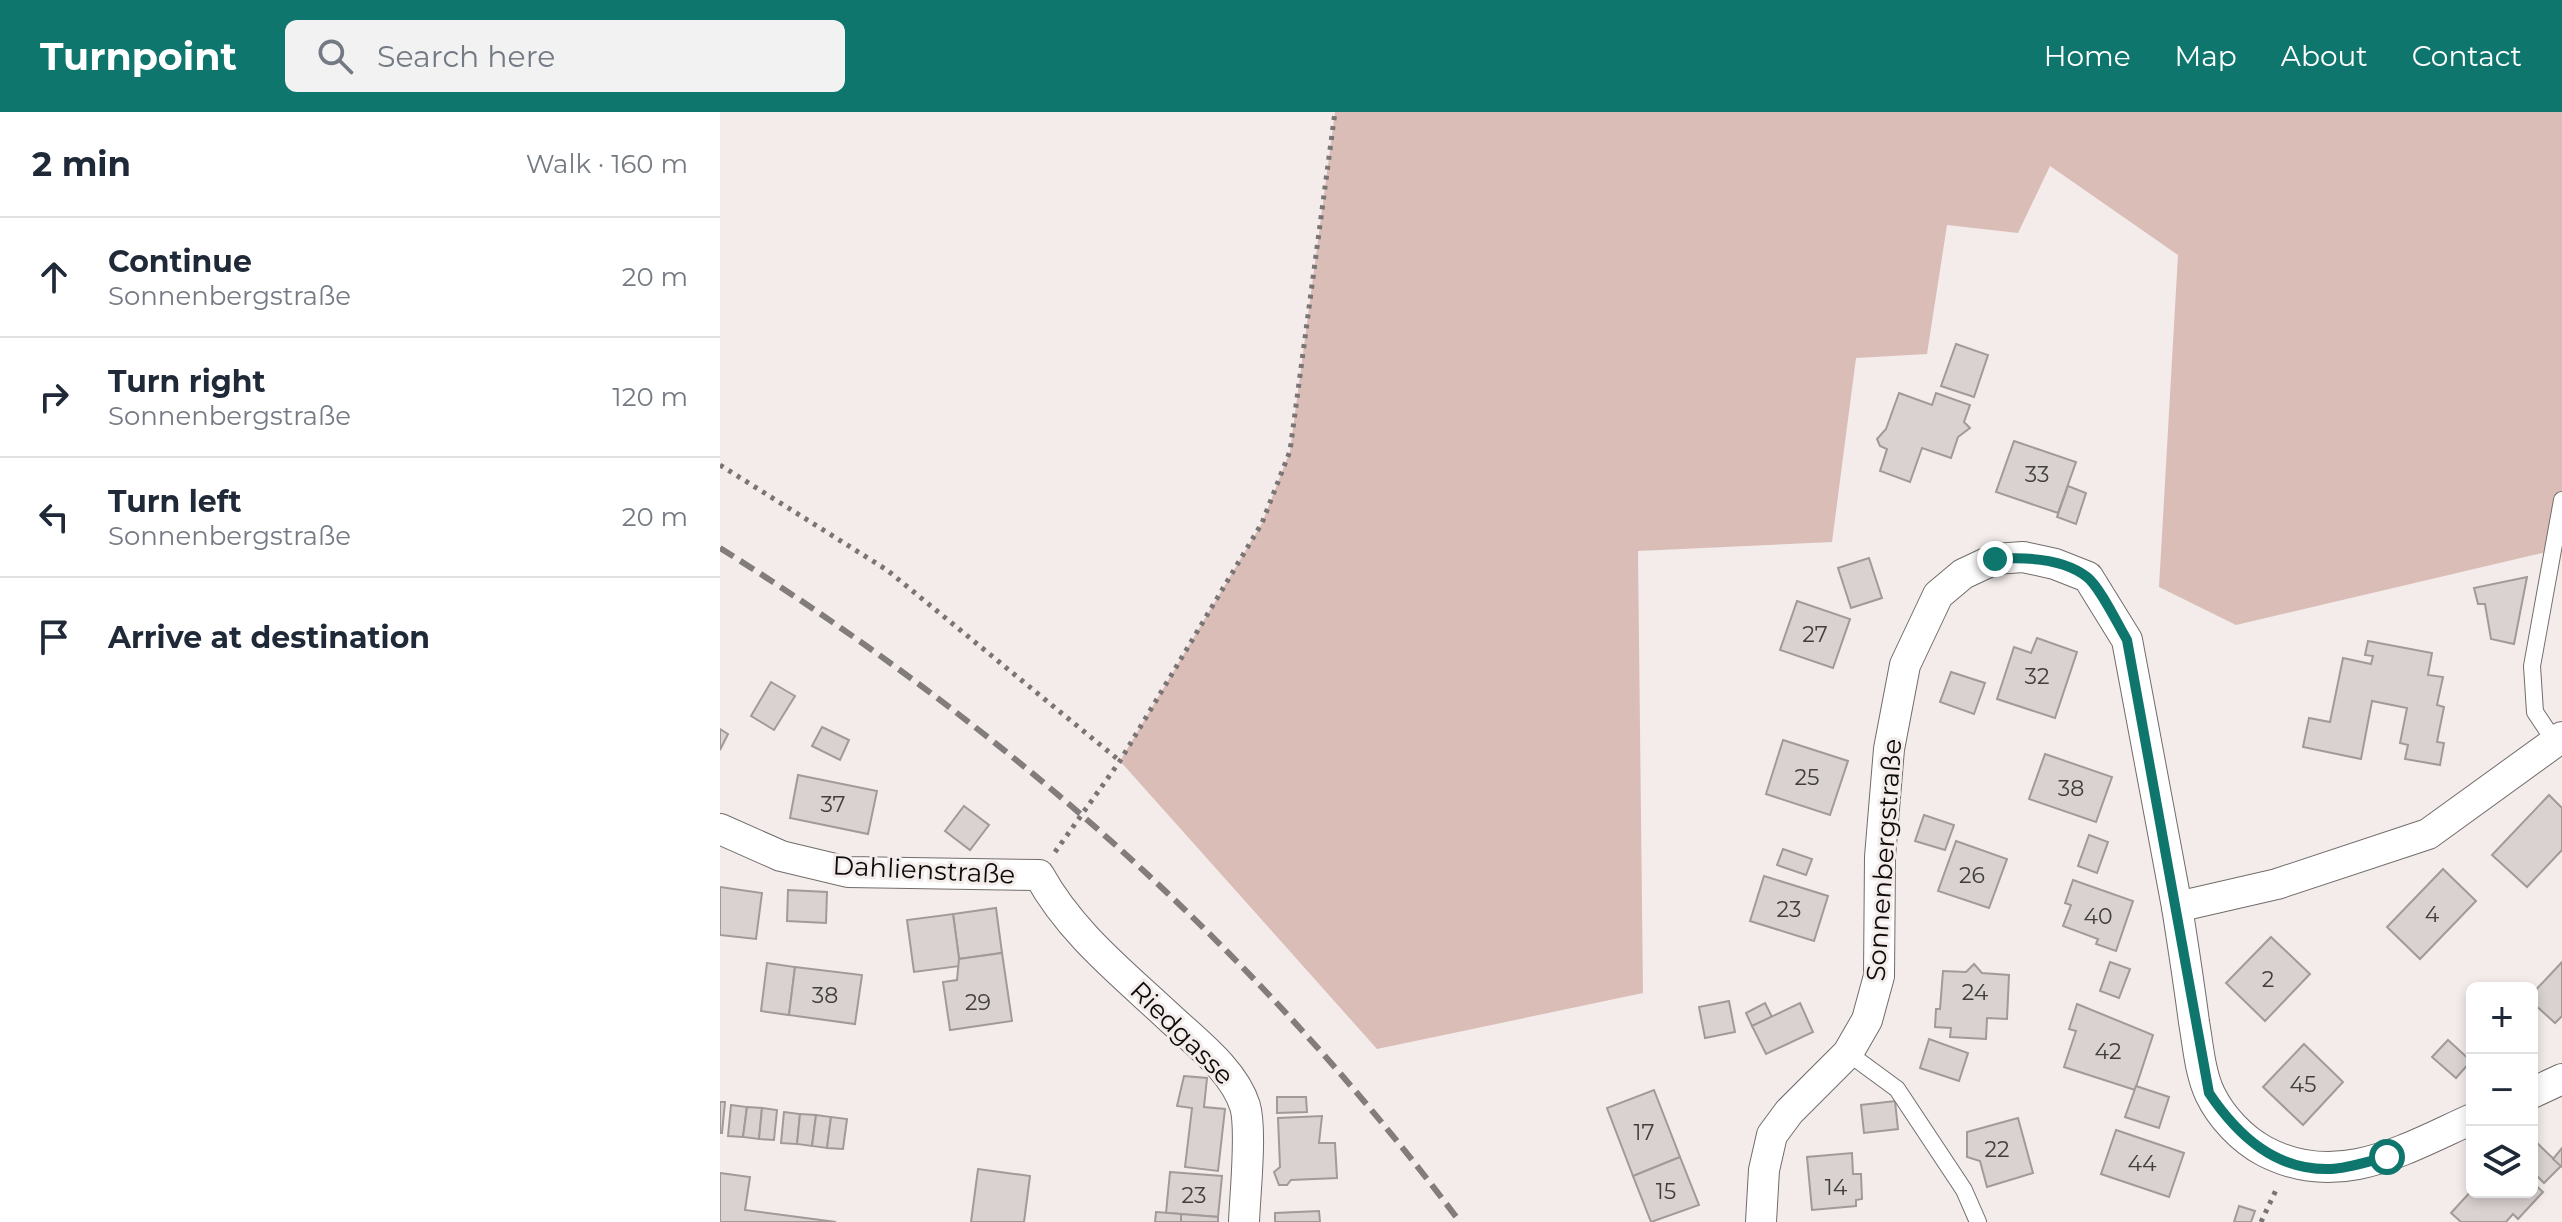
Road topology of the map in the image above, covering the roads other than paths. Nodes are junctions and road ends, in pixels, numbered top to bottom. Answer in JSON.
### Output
{"nodes":[{"id":1,"x":2562,"y":500,"type":"edge"},
{"id":2,"x":2558,"y":740,"type":"edge"},
{"id":3,"x":720,"y":829,"type":"edge"},
{"id":4,"x":1039,"y":875,"type":"joint"},
{"id":5,"x":2177,"y":907,"type":"junction"},
{"id":6,"x":1848,"y":1053,"type":"junction"},
{"id":7,"x":2562,"y":1079,"type":"edge"},
{"id":8,"x":2538,"y":1090,"type":"edge"},
{"id":9,"x":2466,"y":1122,"type":"edge"},
{"id":10,"x":1244,"y":1222,"type":"edge"},
{"id":11,"x":1761,"y":1222,"type":"edge"},
{"id":12,"x":1978,"y":1222,"type":"edge"}],
"edges":[{"from":1,"to":2,"type":"lane"},
{"from":2,"to":5,"type":"street"},
{"from":3,"to":4,"type":"street","name":"Dahlienstraße"},
{"from":4,"to":10,"type":"street","name":"Riedgasse"},
{"from":5,"to":6,"type":"street","name":"Sonnenbergstraße"},
{"from":5,"to":9,"type":"street","name":"Sonnenbergstraße"},
{"from":6,"to":11,"type":"street","name":"Sonnenbergstraße"},
{"from":6,"to":12,"type":"lane"},
{"from":7,"to":8,"type":"street"}]}
